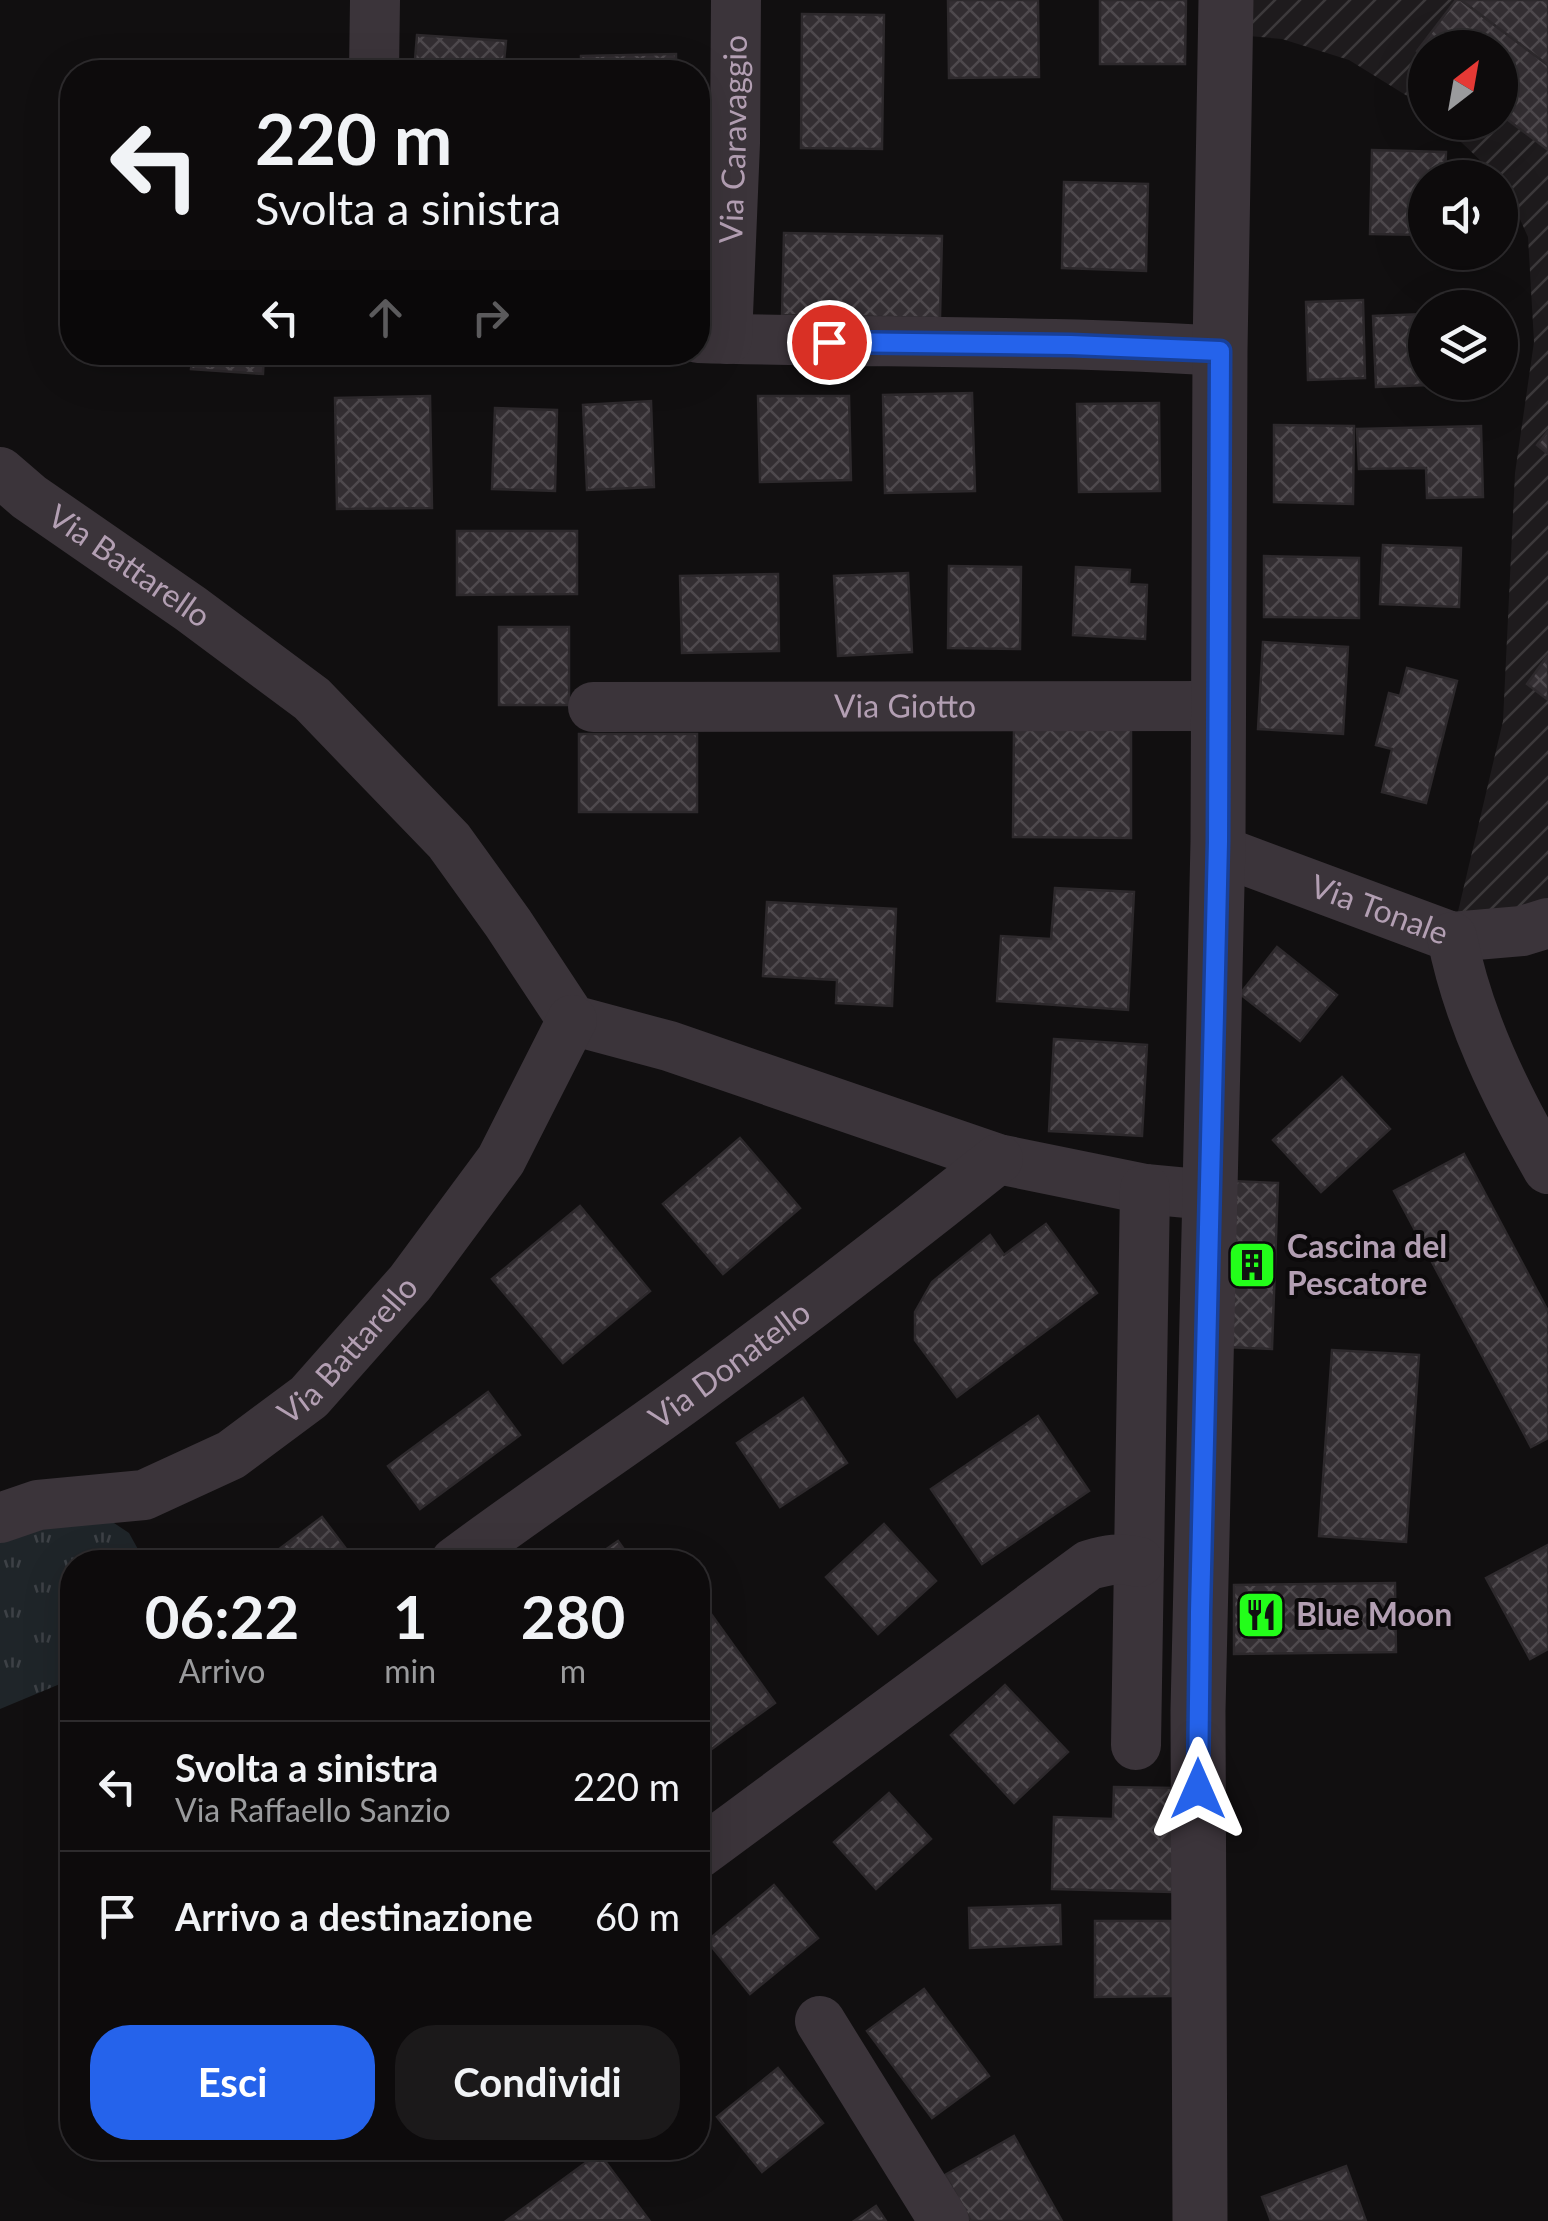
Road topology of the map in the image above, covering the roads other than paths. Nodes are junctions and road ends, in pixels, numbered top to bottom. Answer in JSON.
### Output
{"nodes":[{"id":1,"x":375,"y":0,"type":"edge"},
{"id":2,"x":736,"y":0,"type":"edge"},
{"id":3,"x":1226,"y":17,"type":"edge"},
{"id":4,"x":374,"y":60,"type":"edge"},
{"id":5,"x":712,"y":339,"type":"edge"},
{"id":6,"x":1220,"y":351,"type":"junction"},
{"id":7,"x":0,"y":472,"type":"edge"},
{"id":8,"x":593,"y":706,"type":"dead end"},
{"id":9,"x":1218,"y":706,"type":"junction"},
{"id":10,"x":1218,"y":850,"type":"junction"},
{"id":11,"x":1548,"y":923,"type":"edge"},
{"id":12,"x":1452,"y":937,"type":"junction"},
{"id":13,"x":572,"y":1020,"type":"junction"},
{"id":14,"x":998,"y":1159,"type":"junction"},
{"id":15,"x":1548,"y":1169,"type":"edge"},
{"id":16,"x":1144,"y":1190,"type":"junction"},
{"id":17,"x":1209,"y":1196,"type":"junction"},
{"id":18,"x":0,"y":1518,"type":"edge"},
{"id":19,"x":471,"y":1550,"type":"edge"},
{"id":20,"x":1139,"y":1580,"type":"junction"},
{"id":21,"x":1200,"y":1612,"type":"junction"},
{"id":22,"x":1136,"y":1744,"type":"dead end"},
{"id":23,"x":710,"y":1845,"type":"edge"},
{"id":24,"x":820,"y":2021,"type":"dead end"},
{"id":25,"x":944,"y":2221,"type":"edge"},
{"id":26,"x":1200,"y":2221,"type":"edge"}],
"edges":[{"from":1,"to":4,"type":"street"},
{"from":2,"to":5,"type":"street","name":"Via Caravaggio"},
{"from":3,"to":6,"type":"street"},
{"from":5,"to":6,"type":"street"},
{"from":6,"to":9,"type":"street"},
{"from":7,"to":13,"type":"street","name":"Via Battarello"},
{"from":8,"to":9,"type":"street","name":"Via Giotto"},
{"from":9,"to":10,"type":"street"},
{"from":10,"to":12,"type":"street","name":"Via Tonale"},
{"from":10,"to":17,"type":"street"},
{"from":11,"to":12,"type":"street","name":"Via Tonale"},
{"from":12,"to":15,"type":"street"},
{"from":13,"to":14,"type":"street"},
{"from":13,"to":18,"type":"street","name":"Via Battarello"},
{"from":14,"to":16,"type":"street"},
{"from":14,"to":19,"type":"street","name":"Via Donatello"},
{"from":16,"to":17,"type":"street"},
{"from":16,"to":20,"type":"street"},
{"from":17,"to":21,"type":"street"},
{"from":20,"to":21,"type":"street"},
{"from":20,"to":22,"type":"street"},
{"from":20,"to":23,"type":"street"},
{"from":21,"to":26,"type":"street"},
{"from":24,"to":25,"type":"street"}]}
